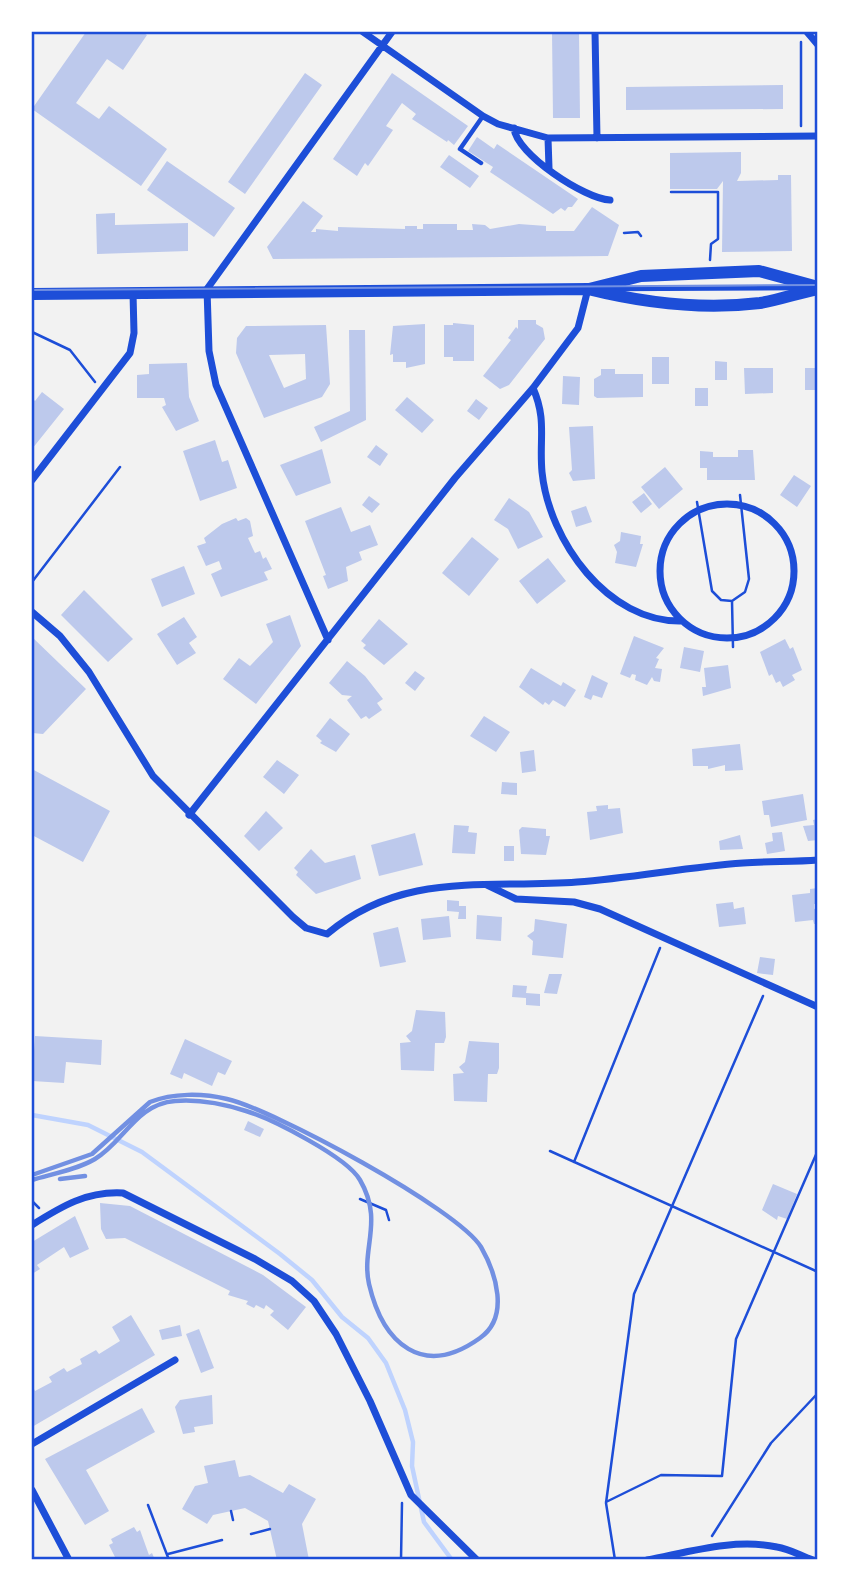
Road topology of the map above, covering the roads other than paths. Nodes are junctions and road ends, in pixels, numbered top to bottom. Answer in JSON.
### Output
{"nodes":[{"id":1,"x":363,"y":32,"type":"edge"},
{"id":2,"x":392,"y":32,"type":"edge"},
{"id":3,"x":595,"y":32,"type":"edge"},
{"id":4,"x":807,"y":32,"type":"edge"},
{"id":5,"x":382,"y":45,"type":"junction"},
{"id":6,"x":817,"y":45,"type":"edge"},
{"id":7,"x":483,"y":116,"type":"junction"},
{"id":8,"x":514,"y":128,"type":"junction"},
{"id":9,"x":817,"y":136,"type":"edge"},
{"id":10,"x":548,"y":138,"type":"junction"},
{"id":11,"x":597,"y":138,"type":"junction"},
{"id":12,"x":481,"y":163,"type":"dead end"},
{"id":13,"x":549,"y":168,"type":"junction"},
{"id":14,"x":610,"y":200,"type":"dead end"},
{"id":15,"x":817,"y":288,"type":"edge"},
{"id":16,"x":588,"y":289,"type":"junction"},
{"id":17,"x":132,"y":293,"type":"junction"},
{"id":18,"x":205,"y":293,"type":"junction"},
{"id":19,"x":32,"y":294,"type":"edge"},
{"id":20,"x":533,"y":388,"type":"junction"},
{"id":21,"x":32,"y":480,"type":"edge"},
{"id":22,"x":32,"y":612,"type":"edge"},
{"id":23,"x":682,"y":621,"type":"junction"},
{"id":24,"x":328,"y":639,"type":"junction"},
{"id":25,"x":189,"y":815,"type":"junction"},
{"id":26,"x":817,"y":860,"type":"edge"},
{"id":27,"x":481,"y":883,"type":"junction"},
{"id":28,"x":817,"y":1007,"type":"edge"},
{"id":29,"x":32,"y":1225,"type":"edge"},
{"id":30,"x":175,"y":1360,"type":"dead end"},
{"id":31,"x":32,"y":1444,"type":"edge"},
{"id":32,"x":32,"y":1490,"type":"edge"},
{"id":33,"x":69,"y":1559,"type":"edge"},
{"id":34,"x":477,"y":1559,"type":"edge"},
{"id":35,"x":647,"y":1559,"type":"edge"},
{"id":36,"x":813,"y":1559,"type":"edge"}],
"edges":[{"from":1,"to":5,"type":"street"},
{"from":2,"to":5,"type":"street"},
{"from":3,"to":11,"type":"street"},
{"from":4,"to":6,"type":"street"},
{"from":5,"to":7,"type":"street"},
{"from":5,"to":18,"type":"street"},
{"from":7,"to":8,"type":"street"},
{"from":7,"to":12,"type":"lane"},
{"from":8,"to":10,"type":"street"},
{"from":8,"to":13,"type":"street"},
{"from":9,"to":11,"type":"street"},
{"from":10,"to":11,"type":"street"},
{"from":10,"to":13,"type":"street"},
{"from":13,"to":14,"type":"street"},
{"from":15,"to":16,"type":"street"},
{"from":15,"to":16,"type":"street"},
{"from":16,"to":18,"type":"street"},
{"from":16,"to":20,"type":"street"},
{"from":17,"to":18,"type":"street"},
{"from":17,"to":19,"type":"street"},
{"from":17,"to":21,"type":"street"},
{"from":18,"to":24,"type":"street"},
{"from":20,"to":23,"type":"street"},
{"from":20,"to":24,"type":"street"},
{"from":22,"to":25,"type":"street"},
{"from":23,"to":23,"type":"street"},
{"from":24,"to":25,"type":"street"},
{"from":25,"to":27,"type":"street"},
{"from":26,"to":27,"type":"street"},
{"from":27,"to":28,"type":"street"},
{"from":29,"to":34,"type":"street"},
{"from":30,"to":31,"type":"street"},
{"from":32,"to":33,"type":"street"},
{"from":35,"to":36,"type":"street"}]}
